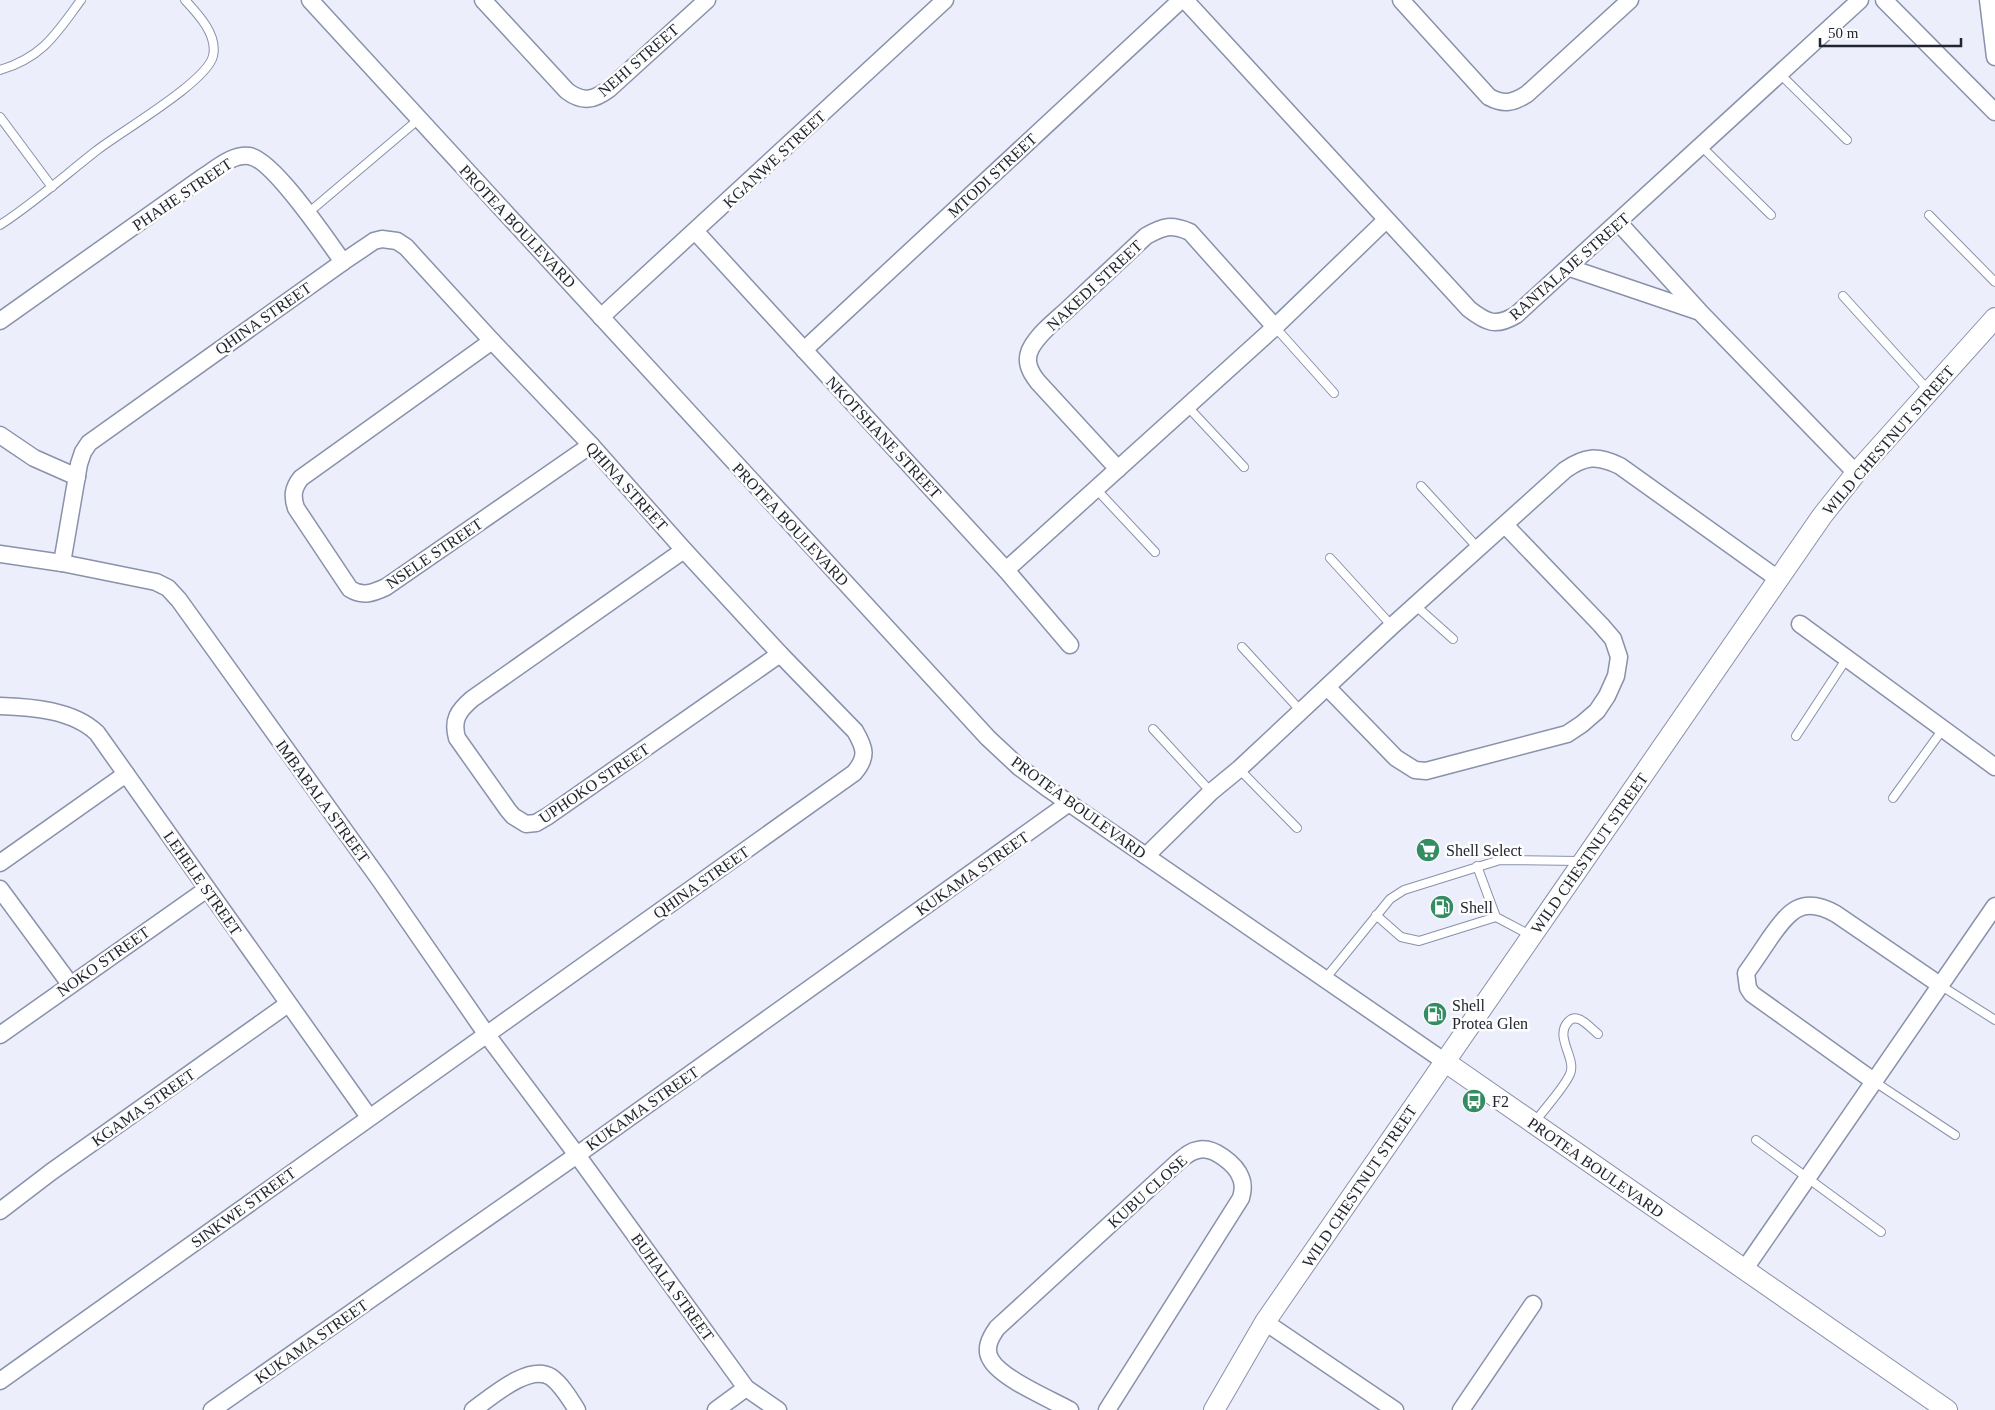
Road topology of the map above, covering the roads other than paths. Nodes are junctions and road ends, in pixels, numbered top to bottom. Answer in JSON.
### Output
{"nodes":[{"id":1,"x":81,"y":0,"type":"edge"},
{"id":2,"x":185,"y":0,"type":"edge"},
{"id":3,"x":310,"y":0,"type":"edge"},
{"id":4,"x":484,"y":0,"type":"edge"},
{"id":5,"x":707,"y":0,"type":"edge"},
{"id":6,"x":946,"y":0,"type":"edge"},
{"id":7,"x":1181,"y":0,"type":"edge"},
{"id":8,"x":1185,"y":0,"type":"edge"},
{"id":9,"x":1630,"y":0,"type":"edge"},
{"id":10,"x":1860,"y":0,"type":"edge"},
{"id":11,"x":1884,"y":0,"type":"edge"},
{"id":12,"x":1988,"y":0,"type":"edge"},
{"id":13,"x":1404,"y":1,"type":"edge"},
{"id":14,"x":1995,"y":57,"type":"edge"},
{"id":15,"x":0,"y":70,"type":"edge"},
{"id":16,"x":1780,"y":74,"type":"junction"},
{"id":17,"x":1995,"y":112,"type":"edge"},
{"id":18,"x":0,"y":117,"type":"edge"},
{"id":19,"x":419,"y":119,"type":"junction"},
{"id":20,"x":1847,"y":140,"type":"dead end"},
{"id":21,"x":1702,"y":147,"type":"junction"},
{"id":22,"x":52,"y":187,"type":"junction"},
{"id":23,"x":308,"y":213,"type":"junction"},
{"id":24,"x":1771,"y":215,"type":"dead end"},
{"id":25,"x":1930,"y":215,"type":"dead end"},
{"id":26,"x":1386,"y":220,"type":"junction"},
{"id":27,"x":1619,"y":223,"type":"junction"},
{"id":28,"x":0,"y":225,"type":"edge"},
{"id":29,"x":695,"y":231,"type":"junction"},
{"id":30,"x":343,"y":262,"type":"junction"},
{"id":31,"x":1570,"y":268,"type":"junction"},
{"id":32,"x":1995,"y":282,"type":"edge"},
{"id":33,"x":1843,"y":296,"type":"dead end"},
{"id":34,"x":1699,"y":311,"type":"junction"},
{"id":35,"x":601,"y":316,"type":"junction"},
{"id":36,"x":1995,"y":318,"type":"edge"},
{"id":37,"x":0,"y":321,"type":"edge"},
{"id":38,"x":1275,"y":328,"type":"junction"},
{"id":39,"x":492,"y":341,"type":"junction"},
{"id":40,"x":804,"y":350,"type":"junction"},
{"id":41,"x":1929,"y":390,"type":"junction"},
{"id":42,"x":1334,"y":393,"type":"dead end"},
{"id":43,"x":1188,"y":407,"type":"junction"},
{"id":44,"x":0,"y":435,"type":"edge"},
{"id":45,"x":591,"y":445,"type":"junction"},
{"id":46,"x":1244,"y":467,"type":"dead end"},
{"id":47,"x":1118,"y":469,"type":"junction"},
{"id":48,"x":1856,"y":473,"type":"junction"},
{"id":49,"x":76,"y":478,"type":"junction"},
{"id":50,"x":1422,"y":486,"type":"dead end"},
{"id":51,"x":1097,"y":490,"type":"junction"},
{"id":52,"x":1505,"y":525,"type":"junction"},
{"id":53,"x":1478,"y":548,"type":"junction"},
{"id":54,"x":684,"y":550,"type":"junction"},
{"id":55,"x":1155,"y":552,"type":"dead end"},
{"id":56,"x":0,"y":554,"type":"edge"},
{"id":57,"x":1330,"y":558,"type":"dead end"},
{"id":58,"x":62,"y":563,"type":"junction"},
{"id":59,"x":1006,"y":570,"type":"junction"},
{"id":60,"x":1778,"y":579,"type":"junction"},
{"id":61,"x":1416,"y":606,"type":"junction"},
{"id":62,"x":1800,"y":624,"type":"dead end"},
{"id":63,"x":1392,"y":626,"type":"junction"},
{"id":64,"x":1453,"y":639,"type":"dead end"},
{"id":65,"x":1070,"y":645,"type":"dead end"},
{"id":66,"x":1242,"y":647,"type":"dead end"},
{"id":67,"x":780,"y":654,"type":"junction"},
{"id":68,"x":1847,"y":658,"type":"junction"},
{"id":69,"x":1327,"y":687,"type":"junction"},
{"id":70,"x":0,"y":706,"type":"edge"},
{"id":71,"x":1302,"y":711,"type":"junction"},
{"id":72,"x":1153,"y":729,"type":"dead end"},
{"id":73,"x":1943,"y":729,"type":"junction"},
{"id":74,"x":1796,"y":736,"type":"dead end"},
{"id":75,"x":1995,"y":768,"type":"edge"},
{"id":76,"x":1238,"y":769,"type":"junction"},
{"id":77,"x":126,"y":774,"type":"junction"},
{"id":78,"x":1211,"y":792,"type":"junction"},
{"id":79,"x":1893,"y":798,"type":"dead end"},
{"id":80,"x":1070,"y":803,"type":"junction"},
{"id":81,"x":1297,"y":828,"type":"dead end"},
{"id":82,"x":1146,"y":856,"type":"junction"},
{"id":83,"x":1584,"y":861,"type":"junction"},
{"id":84,"x":0,"y":863,"type":"edge"},
{"id":85,"x":1477,"y":866,"type":"junction"},
{"id":86,"x":207,"y":889,"type":"junction"},
{"id":87,"x":0,"y":890,"type":"edge"},
{"id":88,"x":1995,"y":906,"type":"edge"},
{"id":89,"x":1376,"y":915,"type":"junction"},
{"id":90,"x":1496,"y":917,"type":"junction"},
{"id":91,"x":1531,"y":936,"type":"junction"},
{"id":92,"x":1325,"y":979,"type":"junction"},
{"id":93,"x":70,"y":984,"type":"junction"},
{"id":94,"x":1940,"y":985,"type":"junction"},
{"id":95,"x":288,"y":1004,"type":"junction"},
{"id":96,"x":1995,"y":1020,"type":"edge"},
{"id":97,"x":1598,"y":1034,"type":"dead end"},
{"id":98,"x":0,"y":1035,"type":"edge"},
{"id":99,"x":487,"y":1035,"type":"junction"},
{"id":100,"x":1444,"y":1061,"type":"junction"},
{"id":101,"x":1875,"y":1082,"type":"junction"},
{"id":102,"x":369,"y":1117,"type":"junction"},
{"id":103,"x":1534,"y":1123,"type":"junction"},
{"id":104,"x":1954,"y":1134,"type":"dead end"},
{"id":105,"x":1756,"y":1140,"type":"dead end"},
{"id":106,"x":577,"y":1154,"type":"junction"},
{"id":107,"x":1806,"y":1178,"type":"junction"},
{"id":108,"x":0,"y":1211,"type":"edge"},
{"id":109,"x":1881,"y":1232,"type":"dead end"},
{"id":110,"x":1744,"y":1270,"type":"junction"},
{"id":111,"x":1533,"y":1304,"type":"dead end"},
{"id":112,"x":1265,"y":1322,"type":"junction"},
{"id":113,"x":0,"y":1380,"type":"edge"},
{"id":114,"x":746,"y":1388,"type":"junction"},
{"id":115,"x":212,"y":1410,"type":"edge"},
{"id":116,"x":473,"y":1410,"type":"edge"},
{"id":117,"x":577,"y":1410,"type":"edge"},
{"id":118,"x":716,"y":1410,"type":"edge"},
{"id":119,"x":778,"y":1410,"type":"edge"},
{"id":120,"x":1070,"y":1410,"type":"edge"},
{"id":121,"x":1106,"y":1410,"type":"edge"},
{"id":122,"x":1214,"y":1410,"type":"edge"},
{"id":123,"x":1394,"y":1410,"type":"edge"},
{"id":124,"x":1461,"y":1410,"type":"edge"},
{"id":125,"x":1948,"y":1410,"type":"edge"}],
"edges":[{"from":1,"to":15,"type":"lane"},
{"from":2,"to":22,"type":"lane"},
{"from":3,"to":19,"type":"street","name":"PROTEA BOULEVARD"},
{"from":4,"to":5,"type":"street","name":"NEHI STREET"},
{"from":6,"to":29,"type":"street","name":"KGANWE STREET"},
{"from":7,"to":40,"type":"street","name":"MTODI STREET"},
{"from":8,"to":26,"type":"street","name":"RANTALAJE STREET"},
{"from":9,"to":13,"type":"street"},
{"from":10,"to":16,"type":"street","name":"RANTALAJE STREET"},
{"from":11,"to":17,"type":"street"},
{"from":12,"to":14,"type":"street"},
{"from":16,"to":20,"type":"lane"},
{"from":16,"to":21,"type":"street","name":"RANTALAJE STREET"},
{"from":18,"to":22,"type":"lane"},
{"from":19,"to":23,"type":"lane"},
{"from":19,"to":35,"type":"street","name":"PROTEA BOULEVARD"},
{"from":21,"to":24,"type":"lane"},
{"from":21,"to":27,"type":"street","name":"RANTALAJE STREET"},
{"from":22,"to":28,"type":"lane"},
{"from":23,"to":30,"type":"street","name":"PHAHE STREET"},
{"from":23,"to":37,"type":"street","name":"PHAHE STREET"},
{"from":25,"to":32,"type":"lane"},
{"from":26,"to":31,"type":"street","name":"RANTALAJE STREET"},
{"from":26,"to":38,"type":"street"},
{"from":27,"to":31,"type":"street","name":"RANTALAJE STREET"},
{"from":27,"to":34,"type":"street"},
{"from":29,"to":35,"type":"street","name":"KGANWE STREET"},
{"from":29,"to":40,"type":"street","name":"NKOTSHANE STREET"},
{"from":30,"to":39,"type":"street","name":"QHINA STREET"},
{"from":30,"to":49,"type":"street","name":"QHINA STREET"},
{"from":31,"to":34,"type":"street"},
{"from":33,"to":41,"type":"lane"},
{"from":34,"to":48,"type":"street"},
{"from":35,"to":80,"type":"street","name":"PROTEA BOULEVARD"},
{"from":36,"to":41,"type":"street","name":"WILD CHESTNUT STREET"},
{"from":38,"to":42,"type":"lane"},
{"from":38,"to":43,"type":"street"},
{"from":38,"to":47,"type":"street","name":"NAKEDI STREET"},
{"from":39,"to":45,"type":"street","name":"QHINA STREET"},
{"from":39,"to":45,"type":"street","name":"NSELE STREET"},
{"from":40,"to":59,"type":"street","name":"NKOTSHANE STREET"},
{"from":41,"to":48,"type":"street","name":"WILD CHESTNUT STREET"},
{"from":43,"to":46,"type":"lane"},
{"from":43,"to":47,"type":"street"},
{"from":44,"to":49,"type":"street"},
{"from":45,"to":54,"type":"street","name":"QHINA STREET"},
{"from":47,"to":51,"type":"street"},
{"from":48,"to":60,"type":"street","name":"WILD CHESTNUT STREET"},
{"from":49,"to":58,"type":"street","name":"QHINA STREET"},
{"from":50,"to":53,"type":"lane"},
{"from":51,"to":55,"type":"lane"},
{"from":51,"to":59,"type":"street"},
{"from":52,"to":53,"type":"street"},
{"from":52,"to":60,"type":"street"},
{"from":52,"to":69,"type":"street"},
{"from":53,"to":61,"type":"street"},
{"from":54,"to":67,"type":"street","name":"QHINA STREET"},
{"from":54,"to":67,"type":"street","name":"UPHOKO STREET"},
{"from":56,"to":58,"type":"street","name":"IMBABALA STREET"},
{"from":57,"to":63,"type":"lane"},
{"from":58,"to":99,"type":"street","name":"IMBABALA STREET"},
{"from":59,"to":65,"type":"street","name":"NKOTSHANE STREET"},
{"from":60,"to":83,"type":"street","name":"WILD CHESTNUT STREET"},
{"from":61,"to":63,"type":"street"},
{"from":61,"to":64,"type":"lane"},
{"from":62,"to":68,"type":"street"},
{"from":63,"to":69,"type":"street"},
{"from":66,"to":71,"type":"lane"},
{"from":67,"to":99,"type":"street","name":"QHINA STREET"},
{"from":68,"to":73,"type":"street"},
{"from":68,"to":74,"type":"lane"},
{"from":69,"to":71,"type":"street"},
{"from":70,"to":77,"type":"street","name":"LEHELE STREET"},
{"from":71,"to":76,"type":"street"},
{"from":72,"to":78,"type":"lane"},
{"from":73,"to":75,"type":"street"},
{"from":73,"to":79,"type":"lane"},
{"from":76,"to":78,"type":"street"},
{"from":76,"to":81,"type":"lane"},
{"from":77,"to":84,"type":"street"},
{"from":77,"to":86,"type":"street","name":"LEHELE STREET"},
{"from":78,"to":82,"type":"street"},
{"from":80,"to":82,"type":"street","name":"PROTEA BOULEVARD"},
{"from":80,"to":106,"type":"street","name":"KUKAMA STREET"},
{"from":82,"to":92,"type":"street","name":"PROTEA BOULEVARD"},
{"from":83,"to":85,"type":"lane"},
{"from":83,"to":91,"type":"street","name":"WILD CHESTNUT STREET"},
{"from":85,"to":89,"type":"lane"},
{"from":85,"to":90,"type":"lane"},
{"from":86,"to":93,"type":"street","name":"NOKO STREET"},
{"from":86,"to":95,"type":"street","name":"LEHELE STREET"},
{"from":87,"to":93,"type":"street"},
{"from":88,"to":94,"type":"street"},
{"from":89,"to":90,"type":"lane"},
{"from":89,"to":92,"type":"lane"},
{"from":90,"to":91,"type":"lane"},
{"from":91,"to":100,"type":"street","name":"WILD CHESTNUT STREET"},
{"from":92,"to":100,"type":"street","name":"PROTEA BOULEVARD"},
{"from":93,"to":98,"type":"street","name":"NOKO STREET"},
{"from":94,"to":96,"type":"lane"},
{"from":94,"to":101,"type":"street"},
{"from":94,"to":101,"type":"street"},
{"from":95,"to":102,"type":"street","name":"LEHELE STREET"},
{"from":95,"to":108,"type":"street","name":"KGAMA STREET"},
{"from":97,"to":103,"type":"lane"},
{"from":99,"to":102,"type":"street","name":"SINKWE STREET"},
{"from":99,"to":106,"type":"street","name":"IMBABALA STREET"},
{"from":100,"to":103,"type":"street","name":"PROTEA BOULEVARD"},
{"from":100,"to":112,"type":"street","name":"WILD CHESTNUT STREET"},
{"from":101,"to":104,"type":"lane"},
{"from":101,"to":107,"type":"street"},
{"from":102,"to":113,"type":"street","name":"SINKWE STREET"},
{"from":103,"to":110,"type":"street","name":"PROTEA BOULEVARD"},
{"from":105,"to":107,"type":"lane"},
{"from":106,"to":114,"type":"street","name":"BUHALA STREET"},
{"from":106,"to":115,"type":"street","name":"KUKAMA STREET"},
{"from":107,"to":109,"type":"lane"},
{"from":107,"to":110,"type":"street"},
{"from":110,"to":125,"type":"street","name":"PROTEA BOULEVARD"},
{"from":111,"to":124,"type":"street"},
{"from":112,"to":122,"type":"street","name":"WILD CHESTNUT STREET"},
{"from":112,"to":123,"type":"street"},
{"from":114,"to":118,"type":"street"},
{"from":114,"to":119,"type":"street","name":"BUHALA STREET"},
{"from":116,"to":117,"type":"street"},
{"from":120,"to":121,"type":"street","name":"KUBU CLOSE"}]}
